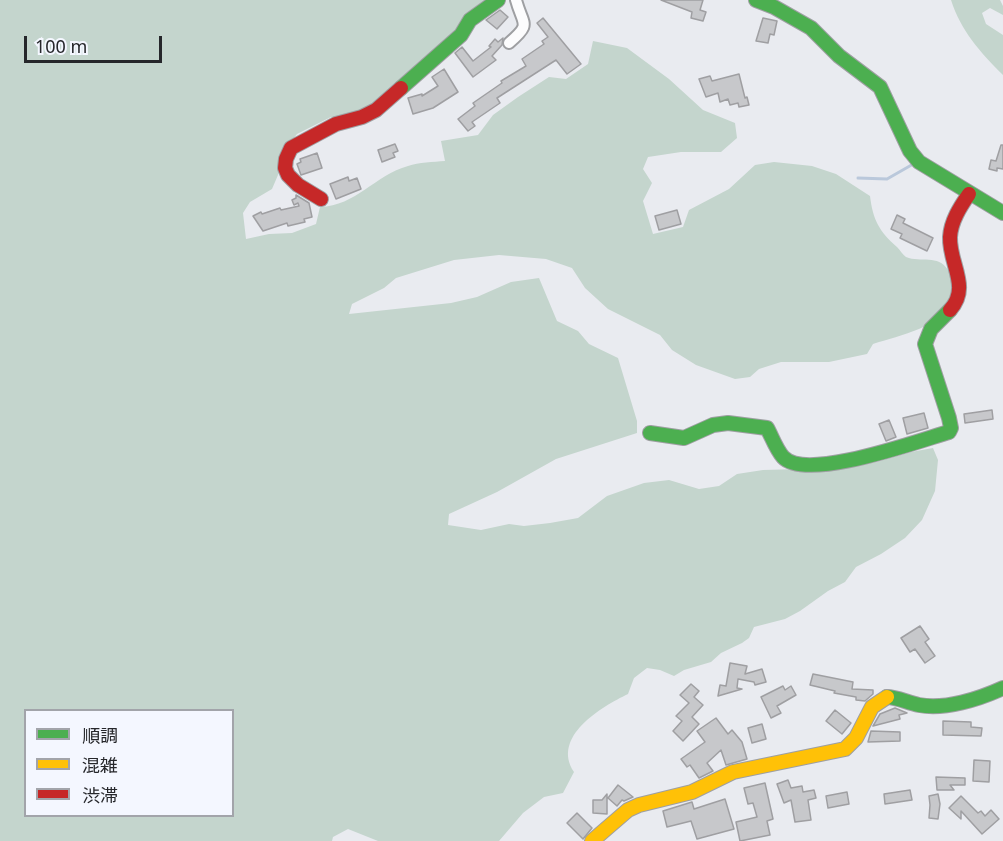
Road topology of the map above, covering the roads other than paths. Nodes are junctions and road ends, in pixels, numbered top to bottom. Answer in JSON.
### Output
{"nodes":[{"id":1,"x":498,"y":0,"type":"edge"},
{"id":2,"x":516,"y":0,"type":"edge"},
{"id":3,"x":756,"y":0,"type":"edge"},
{"id":4,"x":509,"y":43,"type":"dead end"},
{"id":5,"x":969,"y":194,"type":"junction"},
{"id":6,"x":321,"y":198,"type":"dead end"},
{"id":7,"x":1003,"y":213,"type":"edge"},
{"id":8,"x":650,"y":433,"type":"dead end"},
{"id":9,"x":1003,"y":688,"type":"edge"},
{"id":10,"x":592,"y":841,"type":"edge"}],
"edges":[{"from":1,"to":6,"type":"street"},
{"from":2,"to":4,"type":"street"},
{"from":3,"to":5,"type":"street"},
{"from":5,"to":7,"type":"street"},
{"from":5,"to":8,"type":"street"},
{"from":9,"to":10,"type":"street"}]}
